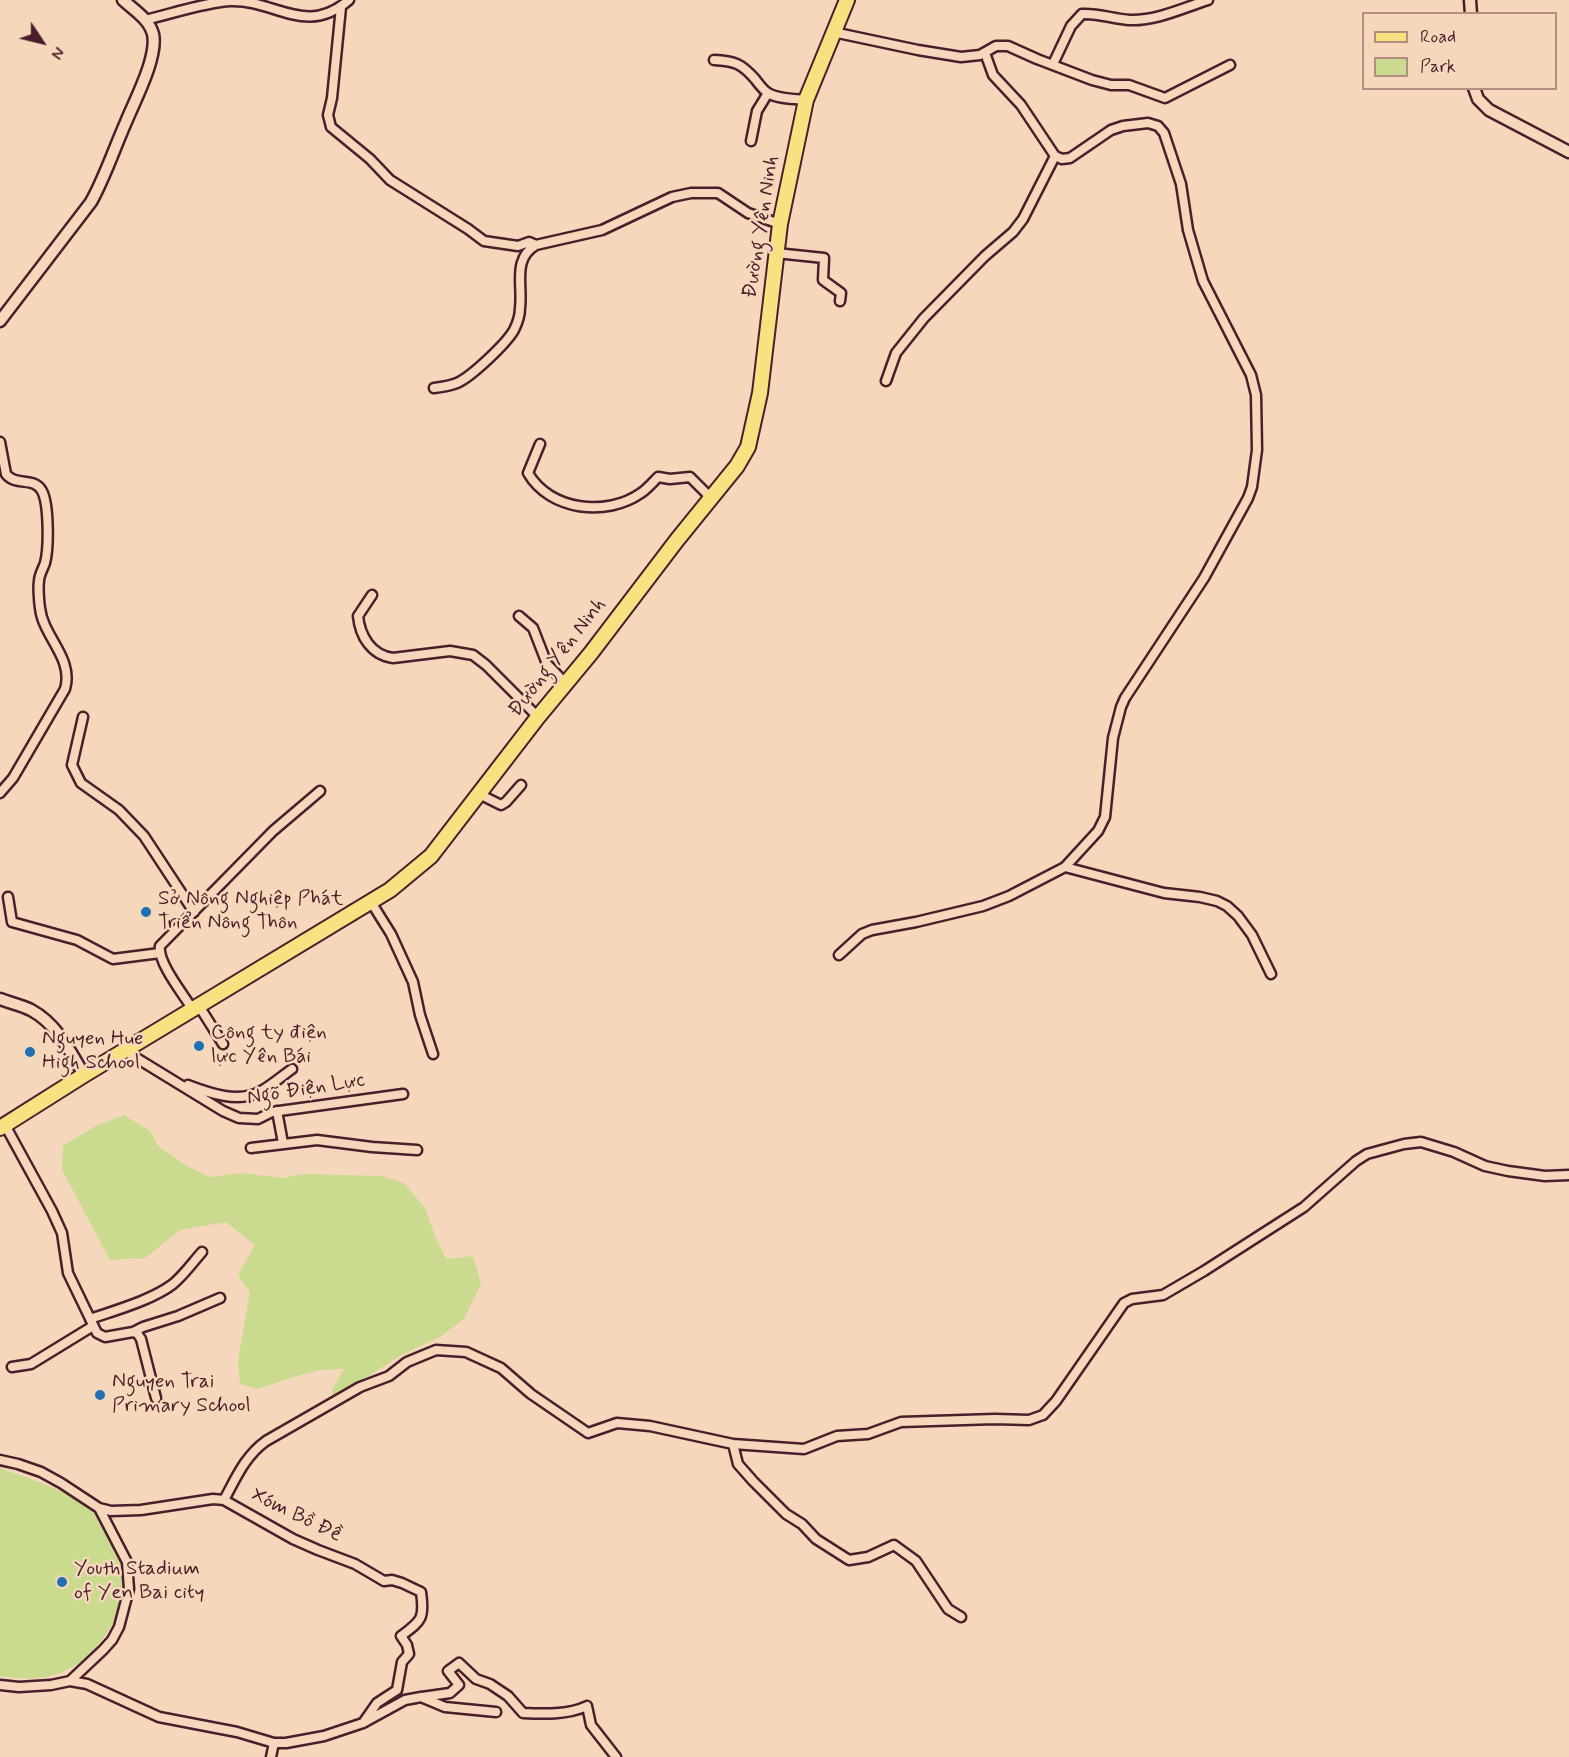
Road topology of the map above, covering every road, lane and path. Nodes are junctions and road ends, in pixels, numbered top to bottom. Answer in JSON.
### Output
{"nodes":[{"id":1,"x":123,"y":0,"type":"edge"},
{"id":2,"x":350,"y":0,"type":"edge"},
{"id":3,"x":847,"y":0,"type":"edge"},
{"id":4,"x":1208,"y":0,"type":"edge"},
{"id":5,"x":341,"y":8,"type":"junction"},
{"id":6,"x":145,"y":20,"type":"junction"},
{"id":7,"x":833,"y":32,"type":"junction"},
{"id":8,"x":985,"y":52,"type":"junction"},
{"id":9,"x":714,"y":60,"type":"dead end"},
{"id":10,"x":1053,"y":64,"type":"junction"},
{"id":11,"x":1230,"y":65,"type":"dead end"},
{"id":12,"x":1475,"y":90,"type":"edge"},
{"id":13,"x":768,"y":93,"type":"junction"},
{"id":14,"x":806,"y":100,"type":"junction"},
{"id":15,"x":751,"y":141,"type":"dead end"},
{"id":16,"x":1569,"y":152,"type":"edge"},
{"id":17,"x":1055,"y":156,"type":"junction"},
{"id":18,"x":780,"y":224,"type":"junction"},
{"id":19,"x":536,"y":245,"type":"junction"},
{"id":20,"x":776,"y":253,"type":"junction"},
{"id":21,"x":840,"y":301,"type":"dead end"},
{"id":22,"x":0,"y":321,"type":"edge"},
{"id":23,"x":886,"y":381,"type":"dead end"},
{"id":24,"x":434,"y":388,"type":"dead end"},
{"id":25,"x":0,"y":442,"type":"edge"},
{"id":26,"x":540,"y":444,"type":"dead end"},
{"id":27,"x":711,"y":498,"type":"junction"},
{"id":28,"x":372,"y":595,"type":"dead end"},
{"id":29,"x":519,"y":616,"type":"dead end"},
{"id":30,"x":566,"y":684,"type":"junction"},
{"id":31,"x":83,"y":717,"type":"dead end"},
{"id":32,"x":538,"y":717,"type":"junction"},
{"id":33,"x":521,"y":785,"type":"dead end"},
{"id":34,"x":320,"y":791,"type":"dead end"},
{"id":35,"x":0,"y":793,"type":"edge"},
{"id":36,"x":479,"y":794,"type":"junction"},
{"id":37,"x":1065,"y":867,"type":"junction"},
{"id":38,"x":8,"y":897,"type":"dead end"},
{"id":39,"x":371,"y":902,"type":"junction"},
{"id":40,"x":194,"y":912,"type":"junction"},
{"id":41,"x":160,"y":953,"type":"junction"},
{"id":42,"x":839,"y":955,"type":"dead end"},
{"id":43,"x":1271,"y":974,"type":"dead end"},
{"id":44,"x":0,"y":999,"type":"edge"},
{"id":45,"x":196,"y":1008,"type":"junction"},
{"id":46,"x":223,"y":1044,"type":"dead end"},
{"id":47,"x":125,"y":1051,"type":"junction"},
{"id":48,"x":433,"y":1054,"type":"dead end"},
{"id":49,"x":292,"y":1069,"type":"dead end"},
{"id":50,"x":84,"y":1075,"type":"junction"},
{"id":51,"x":171,"y":1079,"type":"junction"},
{"id":52,"x":403,"y":1094,"type":"dead end"},
{"id":53,"x":277,"y":1112,"type":"junction"},
{"id":54,"x":3,"y":1127,"type":"edge"},
{"id":55,"x":283,"y":1143,"type":"junction"},
{"id":56,"x":251,"y":1148,"type":"dead end"},
{"id":57,"x":417,"y":1150,"type":"dead end"},
{"id":58,"x":1569,"y":1175,"type":"edge"},
{"id":59,"x":202,"y":1252,"type":"dead end"},
{"id":60,"x":220,"y":1298,"type":"dead end"},
{"id":61,"x":92,"y":1322,"type":"junction"},
{"id":62,"x":133,"y":1332,"type":"junction"},
{"id":63,"x":12,"y":1367,"type":"dead end"},
{"id":64,"x":156,"y":1398,"type":"dead end"},
{"id":65,"x":733,"y":1444,"type":"junction"},
{"id":66,"x":0,"y":1460,"type":"edge"},
{"id":67,"x":224,"y":1500,"type":"junction"},
{"id":68,"x":99,"y":1508,"type":"junction"},
{"id":69,"x":961,"y":1617,"type":"dead end"},
{"id":70,"x":70,"y":1681,"type":"junction"},
{"id":71,"x":0,"y":1685,"type":"edge"},
{"id":72,"x":421,"y":1697,"type":"junction"},
{"id":73,"x":496,"y":1712,"type":"dead end"},
{"id":74,"x":363,"y":1723,"type":"junction"},
{"id":75,"x":274,"y":1743,"type":"junction"},
{"id":76,"x":271,"y":1757,"type":"edge"},
{"id":77,"x":616,"y":1757,"type":"edge"}],
"edges":[{"from":1,"to":6,"type":"street"},
{"from":2,"to":5,"type":"street"},
{"from":3,"to":7,"type":"main road","name":"Đường Yên Ninh"},
{"from":4,"to":10,"type":"street"},
{"from":5,"to":6,"type":"street"},
{"from":5,"to":19,"type":"street"},
{"from":6,"to":22,"type":"street"},
{"from":7,"to":8,"type":"street"},
{"from":7,"to":14,"type":"main road","name":"Đường Yên Ninh"},
{"from":8,"to":10,"type":"street"},
{"from":8,"to":17,"type":"street"},
{"from":9,"to":13,"type":"street"},
{"from":10,"to":11,"type":"street"},
{"from":12,"to":16,"type":"street"},
{"from":13,"to":14,"type":"street"},
{"from":13,"to":15,"type":"street"},
{"from":14,"to":18,"type":"main road","name":"Đường Yên Ninh"},
{"from":17,"to":23,"type":"street"},
{"from":17,"to":37,"type":"street"},
{"from":18,"to":19,"type":"street"},
{"from":18,"to":20,"type":"main road","name":"Đường Yên Ninh"},
{"from":19,"to":24,"type":"street"},
{"from":20,"to":21,"type":"street"},
{"from":20,"to":27,"type":"main road","name":"Đường Yên Ninh"},
{"from":25,"to":35,"type":"street"},
{"from":26,"to":27,"type":"street"},
{"from":27,"to":30,"type":"main road","name":"Đường Yên Ninh"},
{"from":28,"to":32,"type":"street"},
{"from":29,"to":30,"type":"street"},
{"from":30,"to":32,"type":"main road","name":"Đường Yên Ninh"},
{"from":31,"to":40,"type":"street"},
{"from":32,"to":36,"type":"main road","name":"Đường Yên Ninh"},
{"from":33,"to":36,"type":"street"},
{"from":34,"to":40,"type":"street"},
{"from":36,"to":39,"type":"main road","name":"Đường Yên Ninh"},
{"from":37,"to":42,"type":"street"},
{"from":37,"to":43,"type":"street"},
{"from":38,"to":41,"type":"street"},
{"from":39,"to":45,"type":"main road","name":"Đường Yên Ninh"},
{"from":39,"to":48,"type":"street"},
{"from":40,"to":41,"type":"street"},
{"from":41,"to":45,"type":"street"},
{"from":44,"to":50,"type":"street"},
{"from":45,"to":46,"type":"street"},
{"from":45,"to":47,"type":"main road","name":"Đường Yên Ninh"},
{"from":47,"to":50,"type":"main road","name":"Đường Yên Ninh"},
{"from":47,"to":51,"type":"street","name":"Ngõ Điện Lực"},
{"from":49,"to":51,"type":"street"},
{"from":50,"to":54,"type":"main road","name":"Đường Yên Ninh"},
{"from":51,"to":53,"type":"street","name":"Ngõ Điện Lực"},
{"from":52,"to":53,"type":"street","name":"Ngõ Điện Lực"},
{"from":53,"to":55,"type":"street"},
{"from":54,"to":61,"type":"street"},
{"from":55,"to":56,"type":"street"},
{"from":55,"to":57,"type":"street"},
{"from":58,"to":65,"type":"street"},
{"from":59,"to":61,"type":"street"},
{"from":60,"to":62,"type":"street"},
{"from":61,"to":62,"type":"street"},
{"from":61,"to":63,"type":"street"},
{"from":62,"to":64,"type":"street"},
{"from":65,"to":67,"type":"street"},
{"from":65,"to":69,"type":"street"},
{"from":66,"to":68,"type":"street","name":"Xóm Bồ Đề"},
{"from":67,"to":68,"type":"street","name":"Xóm Bồ Đề"},
{"from":67,"to":74,"type":"street","name":"Xóm Bồ Đề"},
{"from":68,"to":70,"type":"street"},
{"from":70,"to":71,"type":"street"},
{"from":70,"to":75,"type":"street"},
{"from":72,"to":73,"type":"street"},
{"from":72,"to":74,"type":"street"},
{"from":72,"to":77,"type":"street"},
{"from":74,"to":75,"type":"street"},
{"from":75,"to":76,"type":"street"}]}
